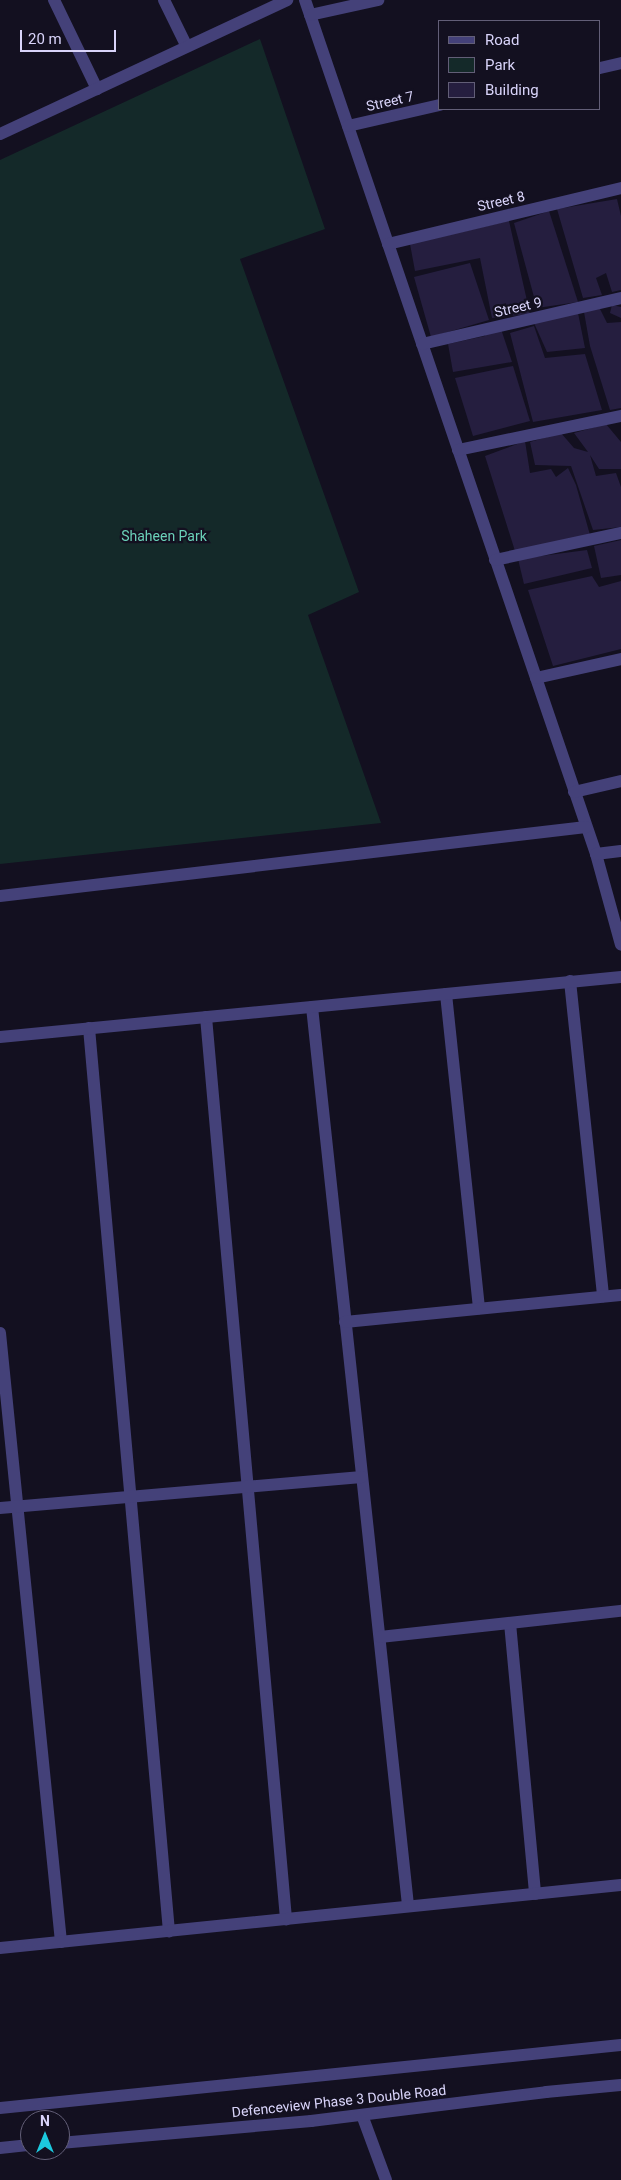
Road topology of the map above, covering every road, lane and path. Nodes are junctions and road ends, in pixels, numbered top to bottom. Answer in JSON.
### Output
{"nodes":[{"id":1,"x":54,"y":0,"type":"edge"},
{"id":2,"x":164,"y":0,"type":"edge"},
{"id":3,"x":288,"y":0,"type":"edge"},
{"id":4,"x":305,"y":0,"type":"edge"},
{"id":5,"x":378,"y":0,"type":"edge"},
{"id":6,"x":310,"y":15,"type":"junction"},
{"id":7,"x":186,"y":46,"type":"junction"},
{"id":8,"x":621,"y":63,"type":"edge"},
{"id":9,"x":601,"y":68,"type":"edge"},
{"id":10,"x":97,"y":88,"type":"junction"},
{"id":11,"x":438,"y":105,"type":"edge"},
{"id":12,"x":348,"y":126,"type":"junction"},
{"id":13,"x":0,"y":132,"type":"edge"},
{"id":14,"x":621,"y":188,"type":"edge"},
{"id":15,"x":388,"y":244,"type":"junction"},
{"id":16,"x":621,"y":298,"type":"edge"},
{"id":17,"x":422,"y":344,"type":"junction"},
{"id":18,"x":621,"y":416,"type":"edge"},
{"id":19,"x":458,"y":450,"type":"junction"},
{"id":20,"x":621,"y":533,"type":"edge"},
{"id":21,"x":495,"y":560,"type":"junction"},
{"id":22,"x":621,"y":659,"type":"edge"},
{"id":23,"x":536,"y":678,"type":"junction"},
{"id":24,"x":621,"y":781,"type":"edge"},
{"id":25,"x":574,"y":792,"type":"junction"},
{"id":26,"x":586,"y":827,"type":"junction"},
{"id":27,"x":621,"y":851,"type":"edge"},
{"id":28,"x":596,"y":854,"type":"junction"},
{"id":29,"x":0,"y":896,"type":"edge"},
{"id":30,"x":621,"y":945,"type":"edge"},
{"id":31,"x":621,"y":977,"type":"edge"},
{"id":32,"x":570,"y":982,"type":"junction"},
{"id":33,"x":446,"y":994,"type":"junction"},
{"id":34,"x":312,"y":1007,"type":"junction"},
{"id":35,"x":206,"y":1017,"type":"junction"},
{"id":36,"x":89,"y":1028,"type":"junction"},
{"id":37,"x":0,"y":1037,"type":"edge"},
{"id":38,"x":621,"y":1295,"type":"edge"},
{"id":39,"x":603,"y":1296,"type":"junction"},
{"id":40,"x":479,"y":1308,"type":"junction"},
{"id":41,"x":345,"y":1322,"type":"junction"},
{"id":42,"x":0,"y":1333,"type":"edge"},
{"id":43,"x":362,"y":1477,"type":"junction"},
{"id":44,"x":248,"y":1488,"type":"junction"},
{"id":45,"x":130,"y":1497,"type":"junction"},
{"id":46,"x":18,"y":1507,"type":"junction"},
{"id":47,"x":0,"y":1508,"type":"edge"},
{"id":48,"x":621,"y":1613,"type":"edge"},
{"id":49,"x":510,"y":1623,"type":"junction"},
{"id":50,"x":380,"y":1637,"type":"junction"},
{"id":51,"x":621,"y":1885,"type":"edge"},
{"id":52,"x":535,"y":1894,"type":"junction"},
{"id":53,"x":408,"y":1906,"type":"junction"},
{"id":54,"x":286,"y":1919,"type":"junction"},
{"id":55,"x":169,"y":1931,"type":"junction"},
{"id":56,"x":61,"y":1942,"type":"junction"},
{"id":57,"x":0,"y":1948,"type":"edge"},
{"id":58,"x":621,"y":2045,"type":"edge"},
{"id":59,"x":621,"y":2085,"type":"edge"},
{"id":60,"x":0,"y":2108,"type":"edge"},
{"id":61,"x":362,"y":2115,"type":"junction"},
{"id":62,"x":70,"y":2142,"type":"edge"},
{"id":63,"x":20,"y":2146,"type":"edge"},
{"id":64,"x":0,"y":2148,"type":"edge"},
{"id":65,"x":386,"y":2180,"type":"edge"}],
"edges":[{"from":1,"to":10,"type":"street"},
{"from":2,"to":7,"type":"street"},
{"from":3,"to":7,"type":"street"},
{"from":4,"to":6,"type":"street"},
{"from":5,"to":6,"type":"street"},
{"from":6,"to":12,"type":"street"},
{"from":7,"to":10,"type":"street"},
{"from":8,"to":9,"type":"street"},
{"from":10,"to":13,"type":"street"},
{"from":11,"to":12,"type":"street","name":"Street 7"},
{"from":12,"to":15,"type":"street"},
{"from":14,"to":15,"type":"street","name":"Street 8"},
{"from":15,"to":17,"type":"street"},
{"from":16,"to":17,"type":"street","name":"Street 9"},
{"from":17,"to":19,"type":"street"},
{"from":18,"to":19,"type":"street"},
{"from":19,"to":21,"type":"street"},
{"from":20,"to":21,"type":"street"},
{"from":21,"to":23,"type":"street"},
{"from":22,"to":23,"type":"street"},
{"from":23,"to":25,"type":"street"},
{"from":24,"to":25,"type":"street"},
{"from":25,"to":26,"type":"street"},
{"from":26,"to":28,"type":"street"},
{"from":26,"to":29,"type":"street"},
{"from":27,"to":28,"type":"street"},
{"from":28,"to":30,"type":"street"},
{"from":31,"to":32,"type":"street"},
{"from":32,"to":33,"type":"street"},
{"from":32,"to":39,"type":"street"},
{"from":33,"to":34,"type":"street"},
{"from":33,"to":40,"type":"street"},
{"from":34,"to":35,"type":"street"},
{"from":34,"to":41,"type":"street"},
{"from":35,"to":36,"type":"street"},
{"from":35,"to":44,"type":"street"},
{"from":36,"to":37,"type":"street"},
{"from":36,"to":45,"type":"street"},
{"from":38,"to":39,"type":"street"},
{"from":39,"to":40,"type":"street"},
{"from":40,"to":41,"type":"street"},
{"from":41,"to":43,"type":"street"},
{"from":42,"to":46,"type":"street"},
{"from":43,"to":44,"type":"street"},
{"from":43,"to":50,"type":"street"},
{"from":44,"to":45,"type":"street"},
{"from":44,"to":54,"type":"street"},
{"from":45,"to":46,"type":"street"},
{"from":45,"to":55,"type":"street"},
{"from":46,"to":47,"type":"street"},
{"from":46,"to":56,"type":"street"},
{"from":48,"to":49,"type":"street"},
{"from":49,"to":50,"type":"street"},
{"from":49,"to":52,"type":"street"},
{"from":50,"to":53,"type":"street"},
{"from":51,"to":52,"type":"street"},
{"from":52,"to":53,"type":"street"},
{"from":53,"to":54,"type":"street"},
{"from":54,"to":55,"type":"street"},
{"from":55,"to":56,"type":"street"},
{"from":56,"to":57,"type":"street"},
{"from":58,"to":60,"type":"street"},
{"from":59,"to":61,"type":"street","name":"Defenceview Phase 3 Double Road"},
{"from":61,"to":62,"type":"street","name":"Defenceview Phase 3 Double Road"},
{"from":61,"to":65,"type":"street"},
{"from":63,"to":64,"type":"street"}]}
